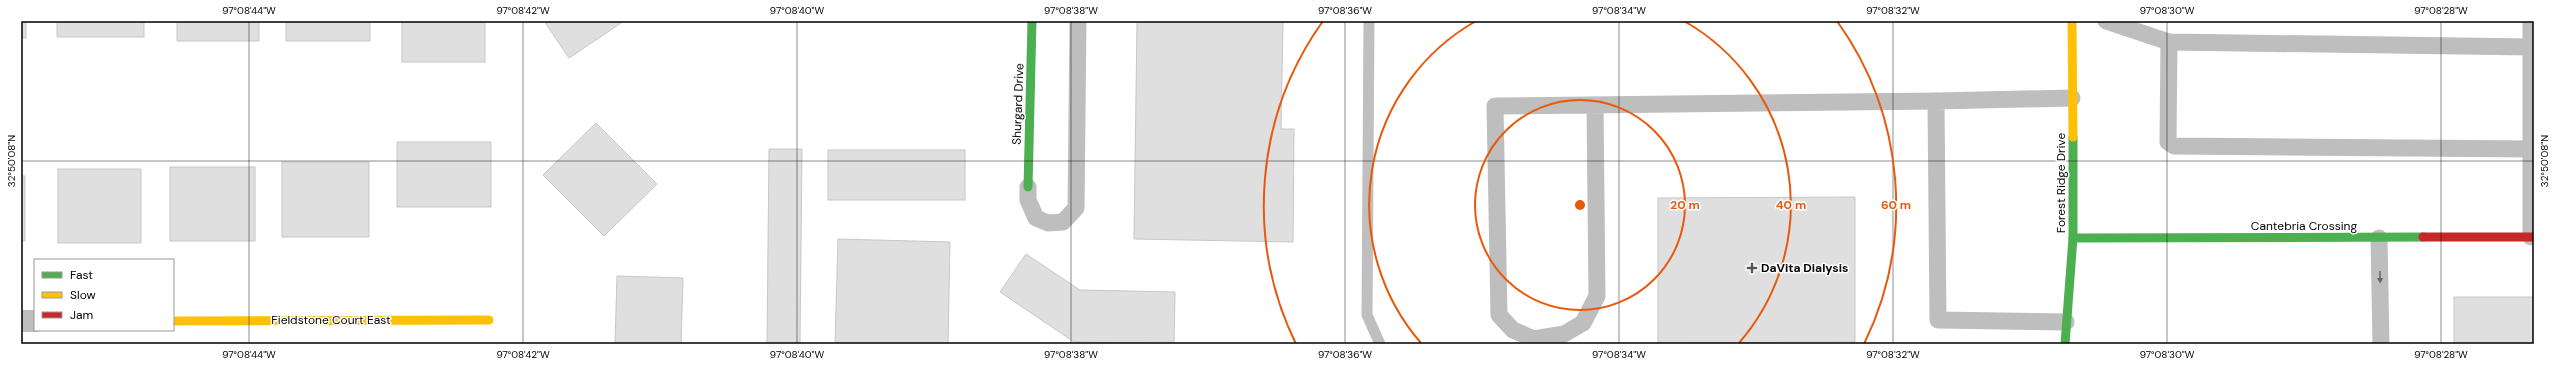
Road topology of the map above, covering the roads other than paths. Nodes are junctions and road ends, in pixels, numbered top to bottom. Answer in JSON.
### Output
{"nodes":[{"id":1,"x":1032,"y":21,"type":"edge"},
{"id":2,"x":1078,"y":21,"type":"edge"},
{"id":3,"x":2072,"y":21,"type":"edge"},
{"id":4,"x":2106,"y":21,"type":"edge"},
{"id":5,"x":2531,"y":21,"type":"edge"},
{"id":6,"x":2169,"y":42,"type":"junction"},
{"id":7,"x":2530,"y":47,"type":"junction"},
{"id":8,"x":2072,"y":98,"type":"junction"},
{"id":9,"x":1936,"y":101,"type":"junction"},
{"id":10,"x":1594,"y":105,"type":"junction"},
{"id":11,"x":2532,"y":140,"type":"edge"},
{"id":12,"x":1028,"y":187,"type":"joint"},
{"id":13,"x":2532,"y":237,"type":"edge"},
{"id":14,"x":2073,"y":238,"type":"junction"},
{"id":15,"x":2379,"y":238,"type":"junction"},
{"id":16,"x":174,"y":320,"type":"edge"},
{"id":17,"x":489,"y":320,"type":"dead end"},
{"id":18,"x":21,"y":321,"type":"edge"},
{"id":19,"x":34,"y":321,"type":"edge"},
{"id":20,"x":2066,"y":322,"type":"junction"},
{"id":21,"x":2065,"y":344,"type":"edge"},
{"id":22,"x":2381,"y":344,"type":"edge"}],
"edges":[{"from":1,"to":12,"type":"street","name":"Shurgard Drive"},
{"from":2,"to":12,"type":"lane"},
{"from":3,"to":8,"type":"street","name":"Forest Ridge Drive"},
{"from":4,"to":6,"type":"lane"},
{"from":5,"to":7,"type":"lane"},
{"from":6,"to":7,"type":"lane"},
{"from":6,"to":11,"type":"lane"},
{"from":7,"to":11,"type":"lane"},
{"from":8,"to":9,"type":"lane"},
{"from":8,"to":14,"type":"street","name":"Forest Ridge Drive"},
{"from":9,"to":10,"type":"lane"},
{"from":9,"to":20,"type":"lane"},
{"from":10,"to":10,"type":"lane"},
{"from":11,"to":13,"type":"lane"},
{"from":13,"to":15,"type":"street","name":"Cantebria Crossing"},
{"from":14,"to":15,"type":"street","name":"Cantebria Crossing"},
{"from":14,"to":20,"type":"street","name":"Forest Ridge Drive"},
{"from":15,"to":22,"type":"lane","one_way":true},
{"from":16,"to":17,"type":"street","name":"Fieldstone Court East"},
{"from":18,"to":19,"type":"street"},
{"from":20,"to":21,"type":"street","name":"Forest Ridge Drive"}]}
